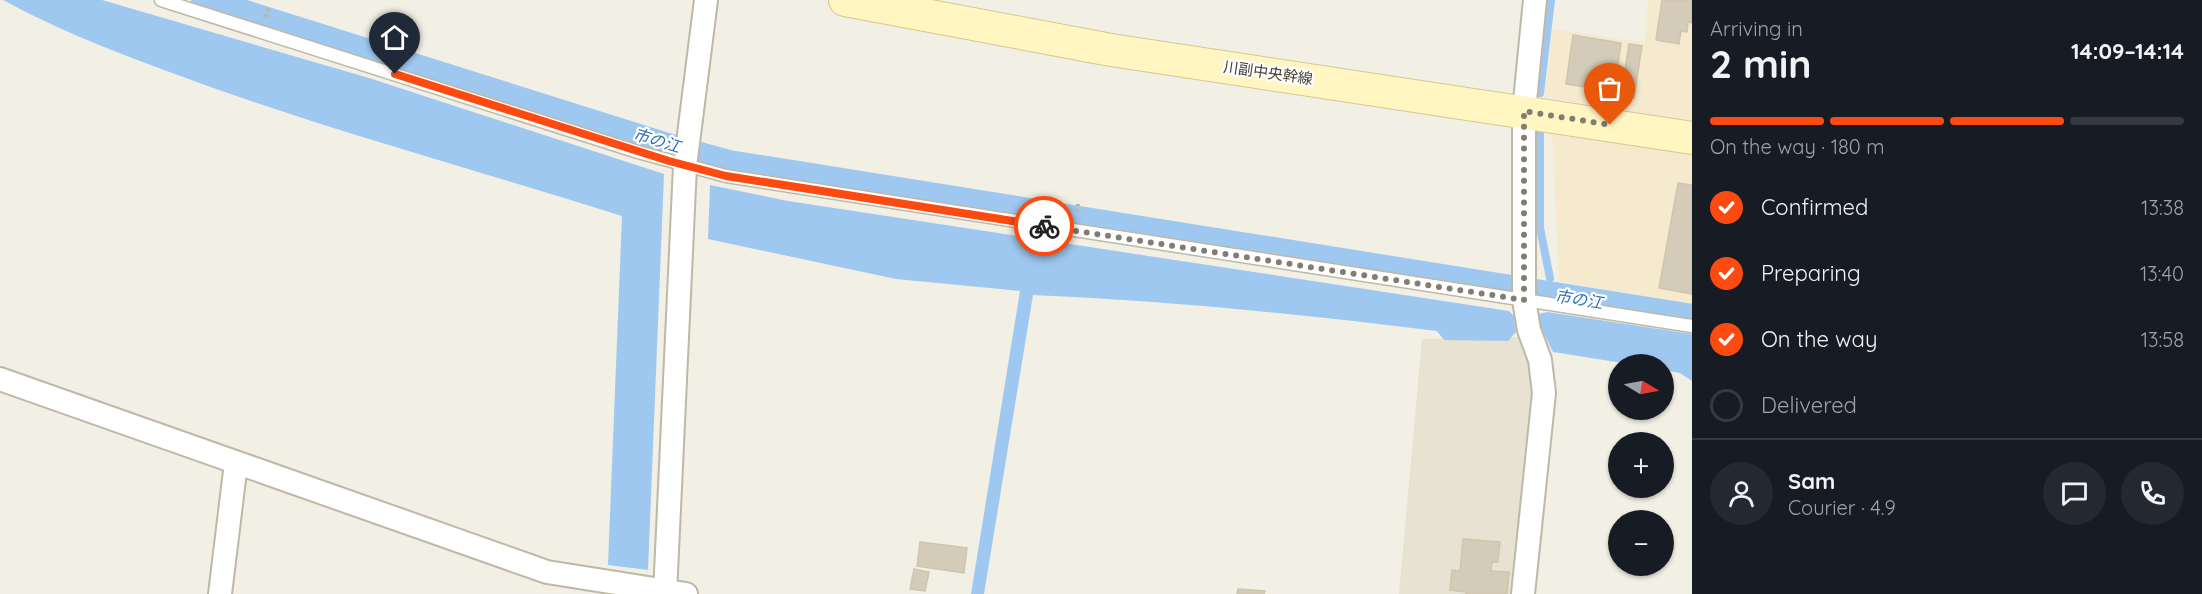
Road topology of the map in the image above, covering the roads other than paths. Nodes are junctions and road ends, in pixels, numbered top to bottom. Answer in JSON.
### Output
{"nodes":[{"id":1,"x":161,"y":0,"type":"edge"},
{"id":2,"x":705,"y":0,"type":"edge"},
{"id":3,"x":845,"y":0,"type":"edge"},
{"id":4,"x":1535,"y":0,"type":"edge"},
{"id":5,"x":1524,"y":111,"type":"junction"},
{"id":6,"x":1692,"y":138,"type":"edge"},
{"id":7,"x":685,"y":166,"type":"junction"},
{"id":8,"x":1526,"y":314,"type":"junction"},
{"id":9,"x":1692,"y":326,"type":"edge"},
{"id":10,"x":0,"y":378,"type":"edge"},
{"id":11,"x":236,"y":464,"type":"junction"},
{"id":12,"x":672,"y":593,"type":"edge"},
{"id":13,"x":220,"y":594,"type":"edge"},
{"id":14,"x":1523,"y":594,"type":"edge"}],
"edges":[{"from":1,"to":7,"type":"lane"},
{"from":2,"to":7,"type":"street"},
{"from":3,"to":5,"type":"street","name":"川副中央幹線"},
{"from":4,"to":5,"type":"street"},
{"from":5,"to":6,"type":"street","name":"川副中央幹線"},
{"from":5,"to":8,"type":"street"},
{"from":7,"to":8,"type":"lane"},
{"from":7,"to":12,"type":"street"},
{"from":8,"to":9,"type":"lane"},
{"from":8,"to":14,"type":"street"},
{"from":10,"to":11,"type":"street"},
{"from":11,"to":12,"type":"street"},
{"from":11,"to":13,"type":"street"}]}
